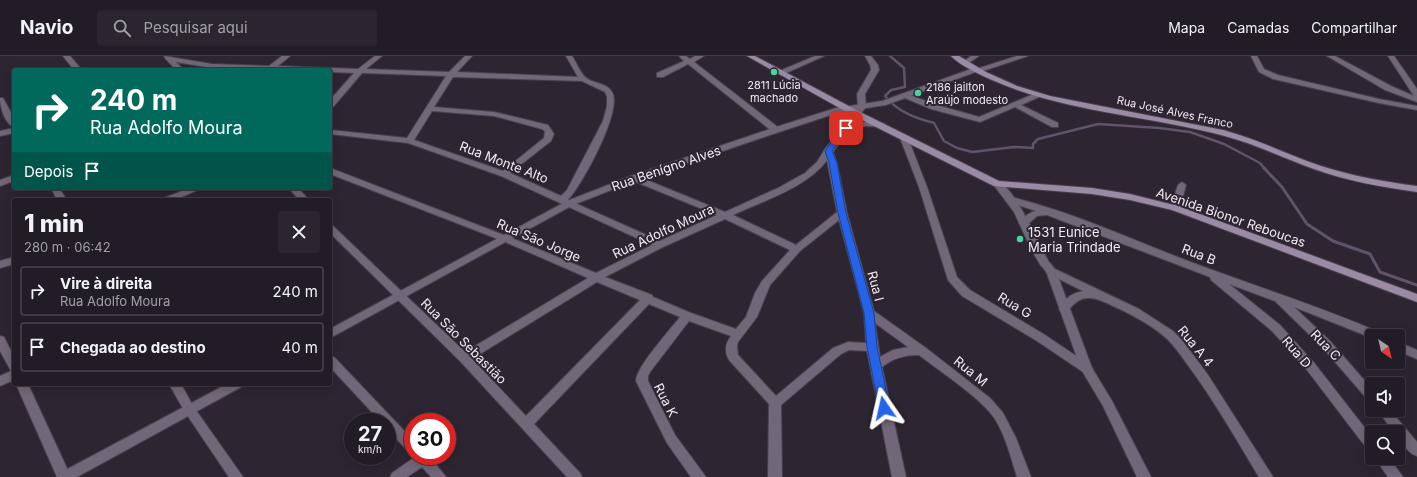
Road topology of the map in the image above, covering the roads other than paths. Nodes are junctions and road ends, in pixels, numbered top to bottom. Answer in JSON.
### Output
{"nodes":[{"id":1,"x":66,"y":56,"type":"edge"},
{"id":2,"x":287,"y":56,"type":"edge"},
{"id":3,"x":379,"y":56,"type":"edge"},
{"id":4,"x":469,"y":56,"type":"edge"},
{"id":5,"x":569,"y":56,"type":"edge"},
{"id":6,"x":682,"y":56,"type":"edge"},
{"id":7,"x":701,"y":56,"type":"edge"},
{"id":8,"x":750,"y":56,"type":"edge"},
{"id":9,"x":821,"y":56,"type":"edge"},
{"id":10,"x":868,"y":56,"type":"edge"},
{"id":11,"x":954,"y":56,"type":"edge"},
{"id":12,"x":976,"y":56,"type":"edge"},
{"id":13,"x":1025,"y":56,"type":"edge"},
{"id":14,"x":1254,"y":56,"type":"edge"},
{"id":15,"x":1330,"y":56,"type":"edge"},
{"id":16,"x":1391,"y":56,"type":"edge"},
{"id":17,"x":167,"y":57,"type":"edge"},
{"id":18,"x":689,"y":62,"type":"junction"},
{"id":19,"x":965,"y":63,"type":"junction"},
{"id":20,"x":212,"y":66,"type":"junction"},
{"id":21,"x":76,"y":68,"type":"edge"},
{"id":22,"x":178,"y":68,"type":"edge"},
{"id":23,"x":204,"y":68,"type":"edge"},
{"id":24,"x":250,"y":68,"type":"edge"},
{"id":25,"x":270,"y":68,"type":"edge"},
{"id":26,"x":332,"y":70,"type":"edge"},
{"id":27,"x":361,"y":70,"type":"junction"},
{"id":28,"x":977,"y":70,"type":"junction"},
{"id":29,"x":781,"y":72,"type":"junction"},
{"id":30,"x":452,"y":73,"type":"junction"},
{"id":31,"x":660,"y":75,"type":"dead end"},
{"id":32,"x":583,"y":79,"type":"junction"},
{"id":33,"x":1036,"y":94,"type":"junction"},
{"id":34,"x":1417,"y":95,"type":"edge"},
{"id":35,"x":904,"y":96,"type":"junction"},
{"id":36,"x":0,"y":100,"type":"edge"},
{"id":37,"x":1417,"y":100,"type":"edge"},
{"id":38,"x":332,"y":103,"type":"edge"},
{"id":39,"x":1016,"y":105,"type":"junction"},
{"id":40,"x":1417,"y":108,"type":"edge"},
{"id":41,"x":430,"y":109,"type":"junction"},
{"id":42,"x":855,"y":109,"type":"junction"},
{"id":43,"x":12,"y":121,"type":"edge"},
{"id":44,"x":882,"y":125,"type":"junction"},
{"id":45,"x":1055,"y":125,"type":"dead end"},
{"id":46,"x":846,"y":128,"type":"junction"},
{"id":47,"x":776,"y":130,"type":"junction"},
{"id":48,"x":12,"y":131,"type":"edge"},
{"id":49,"x":332,"y":132,"type":"edge"},
{"id":50,"x":0,"y":134,"type":"edge"},
{"id":51,"x":904,"y":138,"type":"junction"},
{"id":52,"x":409,"y":141,"type":"junction"},
{"id":53,"x":828,"y":151,"type":"junction"},
{"id":54,"x":332,"y":172,"type":"edge"},
{"id":55,"x":504,"y":174,"type":"junction"},
{"id":56,"x":634,"y":178,"type":"junction"},
{"id":57,"x":12,"y":179,"type":"edge"},
{"id":58,"x":0,"y":183,"type":"edge"},
{"id":59,"x":996,"y":184,"type":"junction"},
{"id":60,"x":1182,"y":184,"type":"dead end"},
{"id":61,"x":1417,"y":189,"type":"edge"},
{"id":62,"x":295,"y":190,"type":"edge"},
{"id":63,"x":185,"y":194,"type":"edge"},
{"id":64,"x":174,"y":198,"type":"edge"},
{"id":65,"x":302,"y":198,"type":"edge"},
{"id":66,"x":1011,"y":200,"type":"junction"},
{"id":67,"x":566,"y":202,"type":"junction"},
{"id":68,"x":1175,"y":208,"type":"junction"},
{"id":69,"x":1049,"y":212,"type":"junction"},
{"id":70,"x":842,"y":213,"type":"junction"},
{"id":71,"x":727,"y":216,"type":"junction"},
{"id":72,"x":1024,"y":223,"type":"junction"},
{"id":73,"x":332,"y":231,"type":"edge"},
{"id":74,"x":506,"y":239,"type":"junction"},
{"id":75,"x":660,"y":245,"type":"junction"},
{"id":76,"x":796,"y":250,"type":"junction"},
{"id":77,"x":12,"y":261,"type":"edge"},
{"id":78,"x":0,"y":265,"type":"edge"},
{"id":79,"x":1048,"y":268,"type":"junction"},
{"id":80,"x":1208,"y":273,"type":"junction"},
{"id":81,"x":595,"y":278,"type":"junction"},
{"id":82,"x":398,"y":295,"type":"junction"},
{"id":83,"x":1102,"y":296,"type":"junction"},
{"id":84,"x":1277,"y":297,"type":"junction"},
{"id":85,"x":648,"y":298,"type":"junction"},
{"id":86,"x":1417,"y":298,"type":"edge"},
{"id":87,"x":1064,"y":308,"type":"junction"},
{"id":88,"x":869,"y":313,"type":"junction"},
{"id":89,"x":687,"y":316,"type":"junction"},
{"id":90,"x":1365,"y":331,"type":"edge"},
{"id":91,"x":332,"y":333,"type":"edge"},
{"id":92,"x":737,"y":334,"type":"junction"},
{"id":93,"x":0,"y":340,"type":"edge"},
{"id":94,"x":872,"y":347,"type":"junction"},
{"id":95,"x":1405,"y":349,"type":"edge"},
{"id":96,"x":922,"y":350,"type":"junction"},
{"id":97,"x":1417,"y":355,"type":"edge"},
{"id":98,"x":464,"y":358,"type":"junction"},
{"id":99,"x":332,"y":362,"type":"edge"},
{"id":100,"x":12,"y":364,"type":"edge"},
{"id":101,"x":876,"y":366,"type":"junction"},
{"id":102,"x":1087,"y":369,"type":"junction"},
{"id":103,"x":12,"y":375,"type":"edge"},
{"id":104,"x":0,"y":381,"type":"edge"},
{"id":105,"x":23,"y":386,"type":"edge"},
{"id":106,"x":176,"y":386,"type":"edge"},
{"id":107,"x":233,"y":386,"type":"edge"},
{"id":108,"x":1365,"y":389,"type":"edge"},
{"id":109,"x":775,"y":403,"type":"junction"},
{"id":110,"x":189,"y":409,"type":"junction"},
{"id":111,"x":1389,"y":417,"type":"edge"},
{"id":112,"x":526,"y":424,"type":"junction"},
{"id":113,"x":1365,"y":437,"type":"edge"},
{"id":114,"x":404,"y":438,"type":"edge"},
{"id":115,"x":1417,"y":451,"type":"edge"},
{"id":116,"x":412,"y":465,"type":"edge"},
{"id":117,"x":429,"y":465,"type":"edge"},
{"id":118,"x":1387,"y":465,"type":"edge"},
{"id":119,"x":65,"y":477,"type":"edge"},
{"id":120,"x":236,"y":477,"type":"edge"},
{"id":121,"x":396,"y":477,"type":"edge"},
{"id":122,"x":439,"y":477,"type":"edge"},
{"id":123,"x":575,"y":477,"type":"edge"},
{"id":124,"x":699,"y":477,"type":"edge"},
{"id":125,"x":775,"y":477,"type":"edge"},
{"id":126,"x":898,"y":477,"type":"edge"},
{"id":127,"x":1024,"y":477,"type":"edge"},
{"id":128,"x":1144,"y":477,"type":"edge"},
{"id":129,"x":1266,"y":477,"type":"edge"},
{"id":130,"x":1396,"y":477,"type":"edge"}],
"edges":[{"from":1,"to":21,"type":"street"},
{"from":2,"to":25,"type":"street"},
{"from":3,"to":27,"type":"street"},
{"from":4,"to":30,"type":"street"},
{"from":5,"to":32,"type":"street"},
{"from":6,"to":18,"type":"street"},
{"from":7,"to":18,"type":"street"},
{"from":8,"to":29,"type":"main road","name":"Avenida Bionor Reboucas"},
{"from":9,"to":29,"type":"street"},
{"from":10,"to":42,"type":"street"},
{"from":11,"to":19,"type":"main road","name":"Rua José Alves Franco"},
{"from":12,"to":19,"type":"street"},
{"from":13,"to":28,"type":"street","name":"Rua Benígno Alves"},
{"from":14,"to":40,"type":"street"},
{"from":15,"to":37,"type":"street"},
{"from":16,"to":34,"type":"street"},
{"from":17,"to":20,"type":"street"},
{"from":17,"to":22,"type":"street"},
{"from":18,"to":31,"type":"street"},
{"from":18,"to":47,"type":"street"},
{"from":19,"to":28,"type":"main road","name":"Rua José Alves Franco"},
{"from":20,"to":23,"type":"street"},
{"from":20,"to":24,"type":"street"},
{"from":26,"to":27,"type":"street"},
{"from":27,"to":30,"type":"street"},
{"from":27,"to":38,"type":"street"},
{"from":28,"to":33,"type":"main road","name":"Rua José Alves Franco"},
{"from":28,"to":35,"type":"street","name":"Rua Benígno Alves"},
{"from":29,"to":42,"type":"main road","name":"Avenida Bionor Reboucas"},
{"from":30,"to":32,"type":"street"},
{"from":30,"to":41,"type":"street"},
{"from":32,"to":67,"type":"street"},
{"from":33,"to":39,"type":"street"},
{"from":33,"to":61,"type":"main road","name":"Rua José Alves Franco"},
{"from":35,"to":39,"type":"street"},
{"from":35,"to":42,"type":"street","name":"Rua Benígno Alves"},
{"from":36,"to":43,"type":"street"},
{"from":39,"to":45,"type":"street"},
{"from":41,"to":52,"type":"street"},
{"from":41,"to":55,"type":"street"},
{"from":42,"to":44,"type":"main road","name":"Avenida Bionor Reboucas"},
{"from":42,"to":46,"type":"street","name":"Rua Adolfo Moura"},
{"from":42,"to":47,"type":"street","name":"Rua Benígno Alves"},
{"from":44,"to":46,"type":"street"},
{"from":44,"to":51,"type":"main road","name":"Avenida Bionor Reboucas"},
{"from":46,"to":53,"type":"street","name":"Rua Adolfo Moura"},
{"from":47,"to":56,"type":"street","name":"Rua Benígno Alves"},
{"from":48,"to":50,"type":"street"},
{"from":49,"to":52,"type":"street","name":"Rua Monte Alto"},
{"from":51,"to":59,"type":"main road","name":"Avenida Bionor Reboucas"},
{"from":51,"to":102,"type":"street","name":"Rua G"},
{"from":52,"to":55,"type":"street","name":"Rua Monte Alto"},
{"from":53,"to":70,"type":"street","name":"Rua I"},
{"from":53,"to":71,"type":"street","name":"Rua Adolfo Moura"},
{"from":54,"to":74,"type":"street","name":"Rua São Jorge"},
{"from":55,"to":67,"type":"street","name":"Rua Monte Alto"},
{"from":56,"to":67,"type":"street","name":"Rua Benígno Alves"},
{"from":56,"to":71,"type":"street"},
{"from":57,"to":58,"type":"street"},
{"from":59,"to":66,"type":"street"},
{"from":59,"to":68,"type":"main road","name":"Avenida Bionor Reboucas"},
{"from":60,"to":68,"type":"street"},
{"from":62,"to":65,"type":"street"},
{"from":63,"to":64,"type":"street"},
{"from":66,"to":69,"type":"street","name":"Rua B"},
{"from":66,"to":72,"type":"street"},
{"from":67,"to":74,"type":"street","name":"Rua Benígno Alves"},
{"from":67,"to":75,"type":"street","name":"Rua Monte Alto"},
{"from":68,"to":86,"type":"main road","name":"Avenida Bionor Reboucas"},
{"from":69,"to":72,"type":"street"},
{"from":69,"to":80,"type":"street","name":"Rua B"},
{"from":70,"to":76,"type":"street"},
{"from":70,"to":88,"type":"street","name":"Rua I"},
{"from":71,"to":75,"type":"street","name":"Rua Adolfo Moura"},
{"from":71,"to":76,"type":"street"},
{"from":72,"to":79,"type":"street"},
{"from":73,"to":82,"type":"street","name":"Rua São Sebastião"},
{"from":74,"to":81,"type":"street","name":"Rua São Jorge"},
{"from":74,"to":82,"type":"street","name":"Rua Benígno Alves"},
{"from":75,"to":81,"type":"street","name":"Rua Adolfo Moura"},
{"from":76,"to":92,"type":"street"},
{"from":77,"to":78,"type":"street"},
{"from":79,"to":83,"type":"street","name":"Rua A 4"},
{"from":79,"to":87,"type":"street"},
{"from":80,"to":84,"type":"street","name":"Rua B"},
{"from":80,"to":113,"type":"street","name":"Rua D"},
{"from":81,"to":85,"type":"street","name":"Rua São Jorge"},
{"from":81,"to":98,"type":"street","name":"Rua Adolfo Moura"},
{"from":82,"to":91,"type":"street","name":"Rua Benígno Alves"},
{"from":82,"to":98,"type":"street","name":"Rua São Sebastião"},
{"from":83,"to":87,"type":"street"},
{"from":83,"to":129,"type":"street","name":"Rua A 4"},
{"from":84,"to":90,"type":"street","name":"Rua B"},
{"from":84,"to":108,"type":"street","name":"Rua C"},
{"from":85,"to":89,"type":"street","name":"Rua São Jorge"},
{"from":85,"to":112,"type":"street"},
{"from":87,"to":102,"type":"street"},
{"from":88,"to":94,"type":"street","name":"Rua I"},
{"from":88,"to":96,"type":"street","name":"Rua M"},
{"from":89,"to":92,"type":"street","name":"Rua São Jorge"},
{"from":89,"to":124,"type":"street","name":"Rua K"},
{"from":92,"to":109,"type":"street"},
{"from":93,"to":100,"type":"street"},
{"from":94,"to":101,"type":"street","name":"Rua I"},
{"from":94,"to":109,"type":"street"},
{"from":95,"to":97,"type":"street"},
{"from":96,"to":101,"type":"street"},
{"from":96,"to":127,"type":"street","name":"Rua M"},
{"from":98,"to":112,"type":"street","name":"Rua São Sebastião"},
{"from":99,"to":114,"type":"street"},
{"from":101,"to":126,"type":"street","name":"Rua I"},
{"from":102,"to":128,"type":"street","name":"Rua G"},
{"from":103,"to":104,"type":"street"},
{"from":105,"to":119,"type":"street"},
{"from":106,"to":110,"type":"street"},
{"from":107,"to":110,"type":"street"},
{"from":109,"to":125,"type":"street"},
{"from":110,"to":119,"type":"street"},
{"from":110,"to":120,"type":"street"},
{"from":111,"to":115,"type":"street"},
{"from":112,"to":123,"type":"street","name":"Rua São Sebastião"},
{"from":116,"to":121,"type":"street"},
{"from":117,"to":122,"type":"street"},
{"from":118,"to":130,"type":"street"}]}
